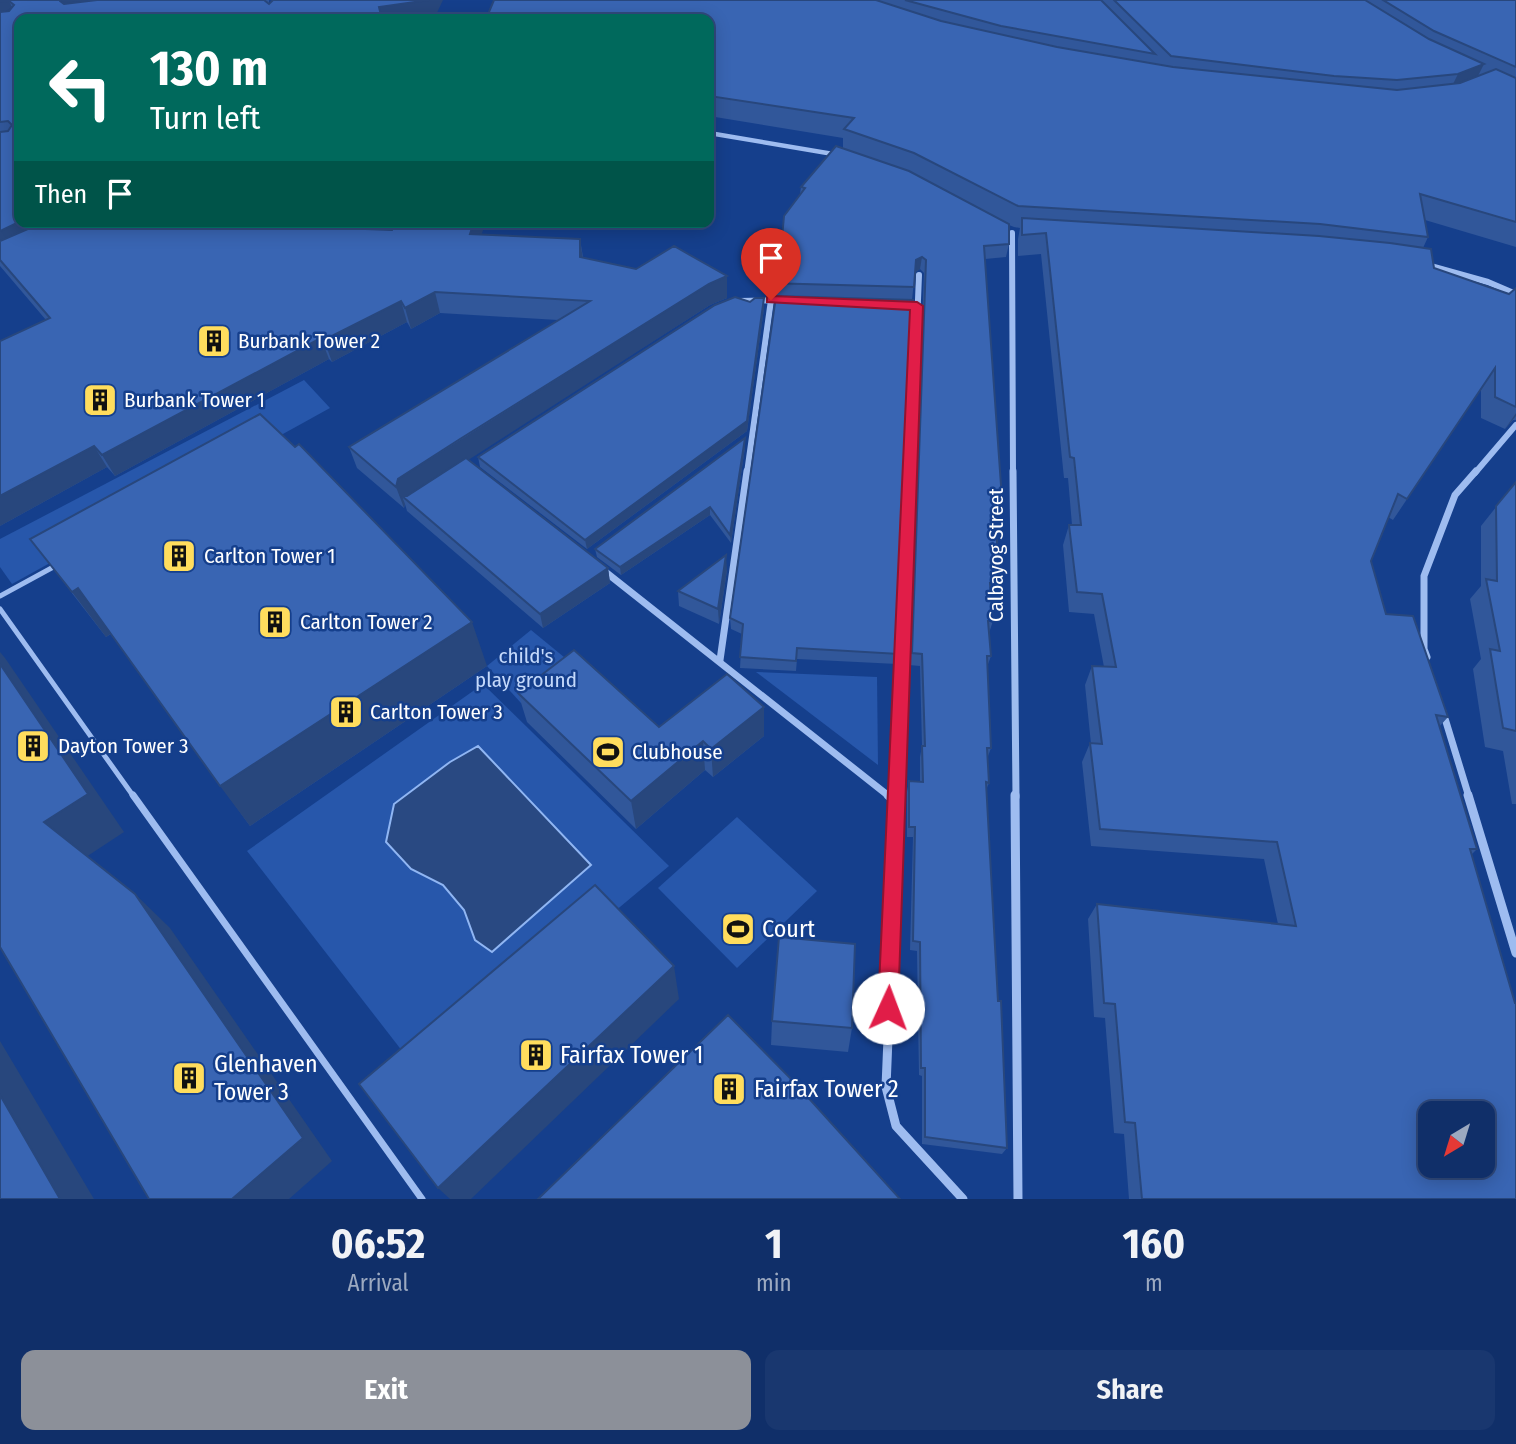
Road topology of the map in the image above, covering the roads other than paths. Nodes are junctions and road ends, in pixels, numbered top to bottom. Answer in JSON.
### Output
{"nodes":[{"id":1,"x":714,"y":134,"type":"edge"},
{"id":2,"x":845,"y":156,"type":"edge"},
{"id":3,"x":1001,"y":227,"type":"edge"},
{"id":4,"x":1012,"y":233,"type":"junction"},
{"id":5,"x":1025,"y":234,"type":"edge"},
{"id":6,"x":1414,"y":263,"type":"edge"},
{"id":7,"x":919,"y":275,"type":"edge"},
{"id":8,"x":1516,"y":293,"type":"edge"},
{"id":9,"x":771,"y":300,"type":"junction"},
{"id":10,"x":798,"y":301,"type":"edge"},
{"id":11,"x":734,"y":302,"type":"edge"},
{"id":12,"x":904,"y":306,"type":"edge"},
{"id":13,"x":917,"y":306,"type":"junction"},
{"id":14,"x":1516,"y":425,"type":"edge"},
{"id":15,"x":751,"y":435,"type":"junction"},
{"id":16,"x":740,"y":443,"type":"edge"},
{"id":17,"x":69,"y":558,"type":"edge"},
{"id":18,"x":597,"y":565,"type":"edge"},
{"id":19,"x":0,"y":596,"type":"edge"},
{"id":20,"x":0,"y":609,"type":"edge"},
{"id":21,"x":720,"y":660,"type":"junction"},
{"id":22,"x":1428,"y":663,"type":"edge"},
{"id":23,"x":1440,"y":702,"type":"edge"},
{"id":24,"x":896,"y":802,"type":"junction"},
{"id":25,"x":1516,"y":953,"type":"edge"},
{"id":26,"x":422,"y":1199,"type":"edge"},
{"id":27,"x":962,"y":1199,"type":"edge"},
{"id":28,"x":1018,"y":1199,"type":"edge"}],
"edges":[{"from":1,"to":2,"type":"street"},
{"from":3,"to":4,"type":"street"},
{"from":4,"to":5,"type":"street"},
{"from":4,"to":28,"type":"street","name":"Calbayog Street"},
{"from":6,"to":8,"type":"street"},
{"from":7,"to":13,"type":"street"},
{"from":9,"to":10,"type":"street"},
{"from":9,"to":11,"type":"street"},
{"from":9,"to":15,"type":"street"},
{"from":12,"to":13,"type":"street"},
{"from":13,"to":24,"type":"street"},
{"from":14,"to":22,"type":"street"},
{"from":15,"to":16,"type":"street"},
{"from":15,"to":21,"type":"street"},
{"from":17,"to":19,"type":"lane"},
{"from":18,"to":21,"type":"street"},
{"from":20,"to":26,"type":"lane"},
{"from":21,"to":24,"type":"street"},
{"from":23,"to":25,"type":"street"},
{"from":24,"to":27,"type":"street"}]}
